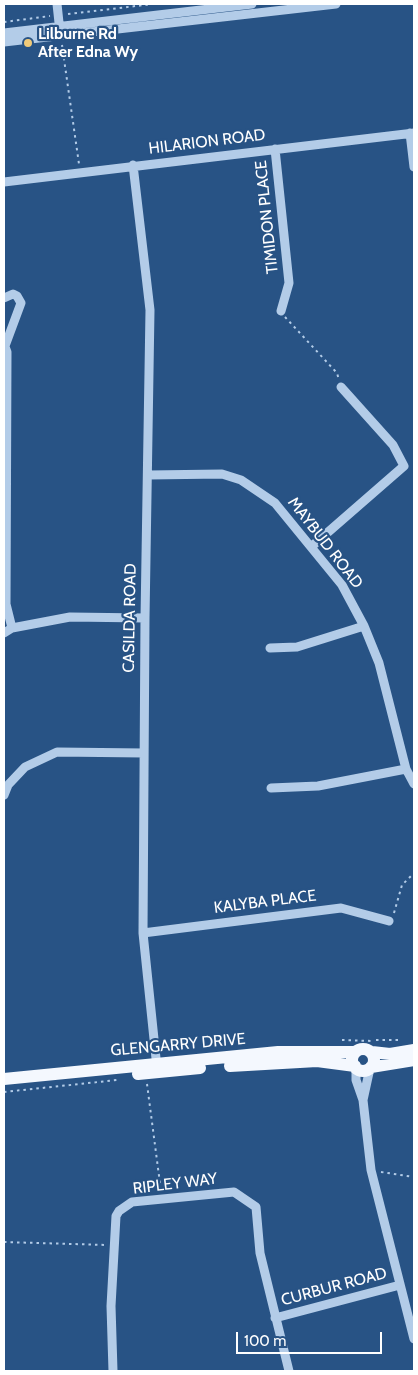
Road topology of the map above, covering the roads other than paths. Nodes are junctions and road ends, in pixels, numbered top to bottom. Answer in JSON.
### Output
{"nodes":[{"id":1,"x":57,"y":4,"type":"edge"},
{"id":2,"x":252,"y":4,"type":"edge"},
{"id":3,"x":336,"y":4,"type":"edge"},
{"id":4,"x":196,"y":11,"type":"edge"},
{"id":5,"x":4,"y":33,"type":"edge"},
{"id":6,"x":61,"y":35,"type":"junction"},
{"id":7,"x":4,"y":42,"type":"edge"},
{"id":8,"x":412,"y":133,"type":"edge"},
{"id":9,"x":275,"y":149,"type":"junction"},
{"id":10,"x":133,"y":165,"type":"junction"},
{"id":11,"x":414,"y":167,"type":"edge"},
{"id":12,"x":4,"y":182,"type":"edge"},
{"id":13,"x":4,"y":298,"type":"edge"},
{"id":14,"x":281,"y":311,"type":"road end"},
{"id":15,"x":4,"y":345,"type":"edge"},
{"id":16,"x":341,"y":386,"type":"road end"},
{"id":17,"x":149,"y":475,"type":"junction"},
{"id":18,"x":311,"y":547,"type":"junction"},
{"id":19,"x":145,"y":618,"type":"junction"},
{"id":20,"x":364,"y":626,"type":"junction"},
{"id":21,"x":12,"y":628,"type":"junction"},
{"id":22,"x":4,"y":633,"type":"edge"},
{"id":23,"x":270,"y":648,"type":"dead end"},
{"id":24,"x":144,"y":753,"type":"junction"},
{"id":25,"x":406,"y":769,"type":"junction"},
{"id":26,"x":414,"y":784,"type":"edge"},
{"id":27,"x":270,"y":788,"type":"dead end"},
{"id":28,"x":4,"y":795,"type":"edge"},
{"id":29,"x":389,"y":921,"type":"road end"},
{"id":30,"x":143,"y":933,"type":"junction"},
{"id":31,"x":414,"y":1050,"type":"edge"},
{"id":32,"x":355,"y":1052,"type":"junction"},
{"id":33,"x":372,"y":1052,"type":"junction"},
{"id":34,"x":414,"y":1060,"type":"edge"},
{"id":35,"x":355,"y":1067,"type":"junction"},
{"id":36,"x":371,"y":1068,"type":"junction"},
{"id":37,"x":154,"y":1071,"type":"junction"},
{"id":38,"x":4,"y":1079,"type":"edge"},
{"id":39,"x":4,"y":1087,"type":"edge"},
{"id":40,"x":363,"y":1100,"type":"junction"},
{"id":41,"x":400,"y":1285,"type":"junction"},
{"id":42,"x":275,"y":1318,"type":"junction"},
{"id":43,"x":414,"y":1340,"type":"edge"},
{"id":44,"x":112,"y":1371,"type":"edge"},
{"id":45,"x":289,"y":1371,"type":"edge"}],
"edges":[{"from":1,"to":6,"type":"street"},
{"from":2,"to":4,"type":"street"},
{"from":3,"to":4,"type":"street"},
{"from":4,"to":6,"type":"street"},
{"from":5,"to":6,"type":"street"},
{"from":6,"to":7,"type":"street"},
{"from":8,"to":9,"type":"street","name":"HILARION ROAD"},
{"from":8,"to":11,"type":"street"},
{"from":9,"to":10,"type":"street","name":"HILARION ROAD"},
{"from":9,"to":14,"type":"street","name":"TIMIDON PLACE"},
{"from":10,"to":12,"type":"street","name":"HILARION ROAD"},
{"from":10,"to":17,"type":"street","name":"CASILDA ROAD"},
{"from":13,"to":15,"type":"street"},
{"from":15,"to":21,"type":"street"},
{"from":16,"to":18,"type":"street"},
{"from":17,"to":18,"type":"street","name":"MAYBUD ROAD"},
{"from":17,"to":19,"type":"street","name":"CASILDA ROAD"},
{"from":18,"to":20,"type":"street","name":"MAYBUD ROAD"},
{"from":19,"to":21,"type":"street"},
{"from":19,"to":24,"type":"street","name":"CASILDA ROAD"},
{"from":20,"to":23,"type":"street"},
{"from":20,"to":25,"type":"street","name":"MAYBUD ROAD"},
{"from":21,"to":22,"type":"street"},
{"from":24,"to":28,"type":"street"},
{"from":24,"to":30,"type":"street","name":"CASILDA ROAD"},
{"from":25,"to":26,"type":"street","name":"MAYBUD ROAD"},
{"from":25,"to":27,"type":"street"},
{"from":29,"to":30,"type":"street","name":"KALYBA PLACE"},
{"from":30,"to":37,"type":"street","name":"CASILDA ROAD"},
{"from":31,"to":33,"type":"main road"},
{"from":32,"to":33,"type":"main road"},
{"from":32,"to":35,"type":"main road"},
{"from":32,"to":37,"type":"main road","name":"GLENGARRY DRIVE"},
{"from":33,"to":36,"type":"main road"},
{"from":34,"to":36,"type":"main road"},
{"from":35,"to":36,"type":"main road"},
{"from":35,"to":37,"type":"main road","name":"GLENGARRY DRIVE"},
{"from":35,"to":40,"type":"street"},
{"from":36,"to":40,"type":"street"},
{"from":37,"to":38,"type":"main road","name":"GLENGARRY DRIVE"},
{"from":37,"to":39,"type":"main road","name":"GLENGARRY DRIVE"},
{"from":40,"to":41,"type":"street"},
{"from":41,"to":42,"type":"street","name":"CURBUR ROAD"},
{"from":41,"to":43,"type":"street"},
{"from":42,"to":44,"type":"street","name":"RIPLEY WAY"},
{"from":42,"to":45,"type":"street","name":"RIPLEY WAY"}]}
